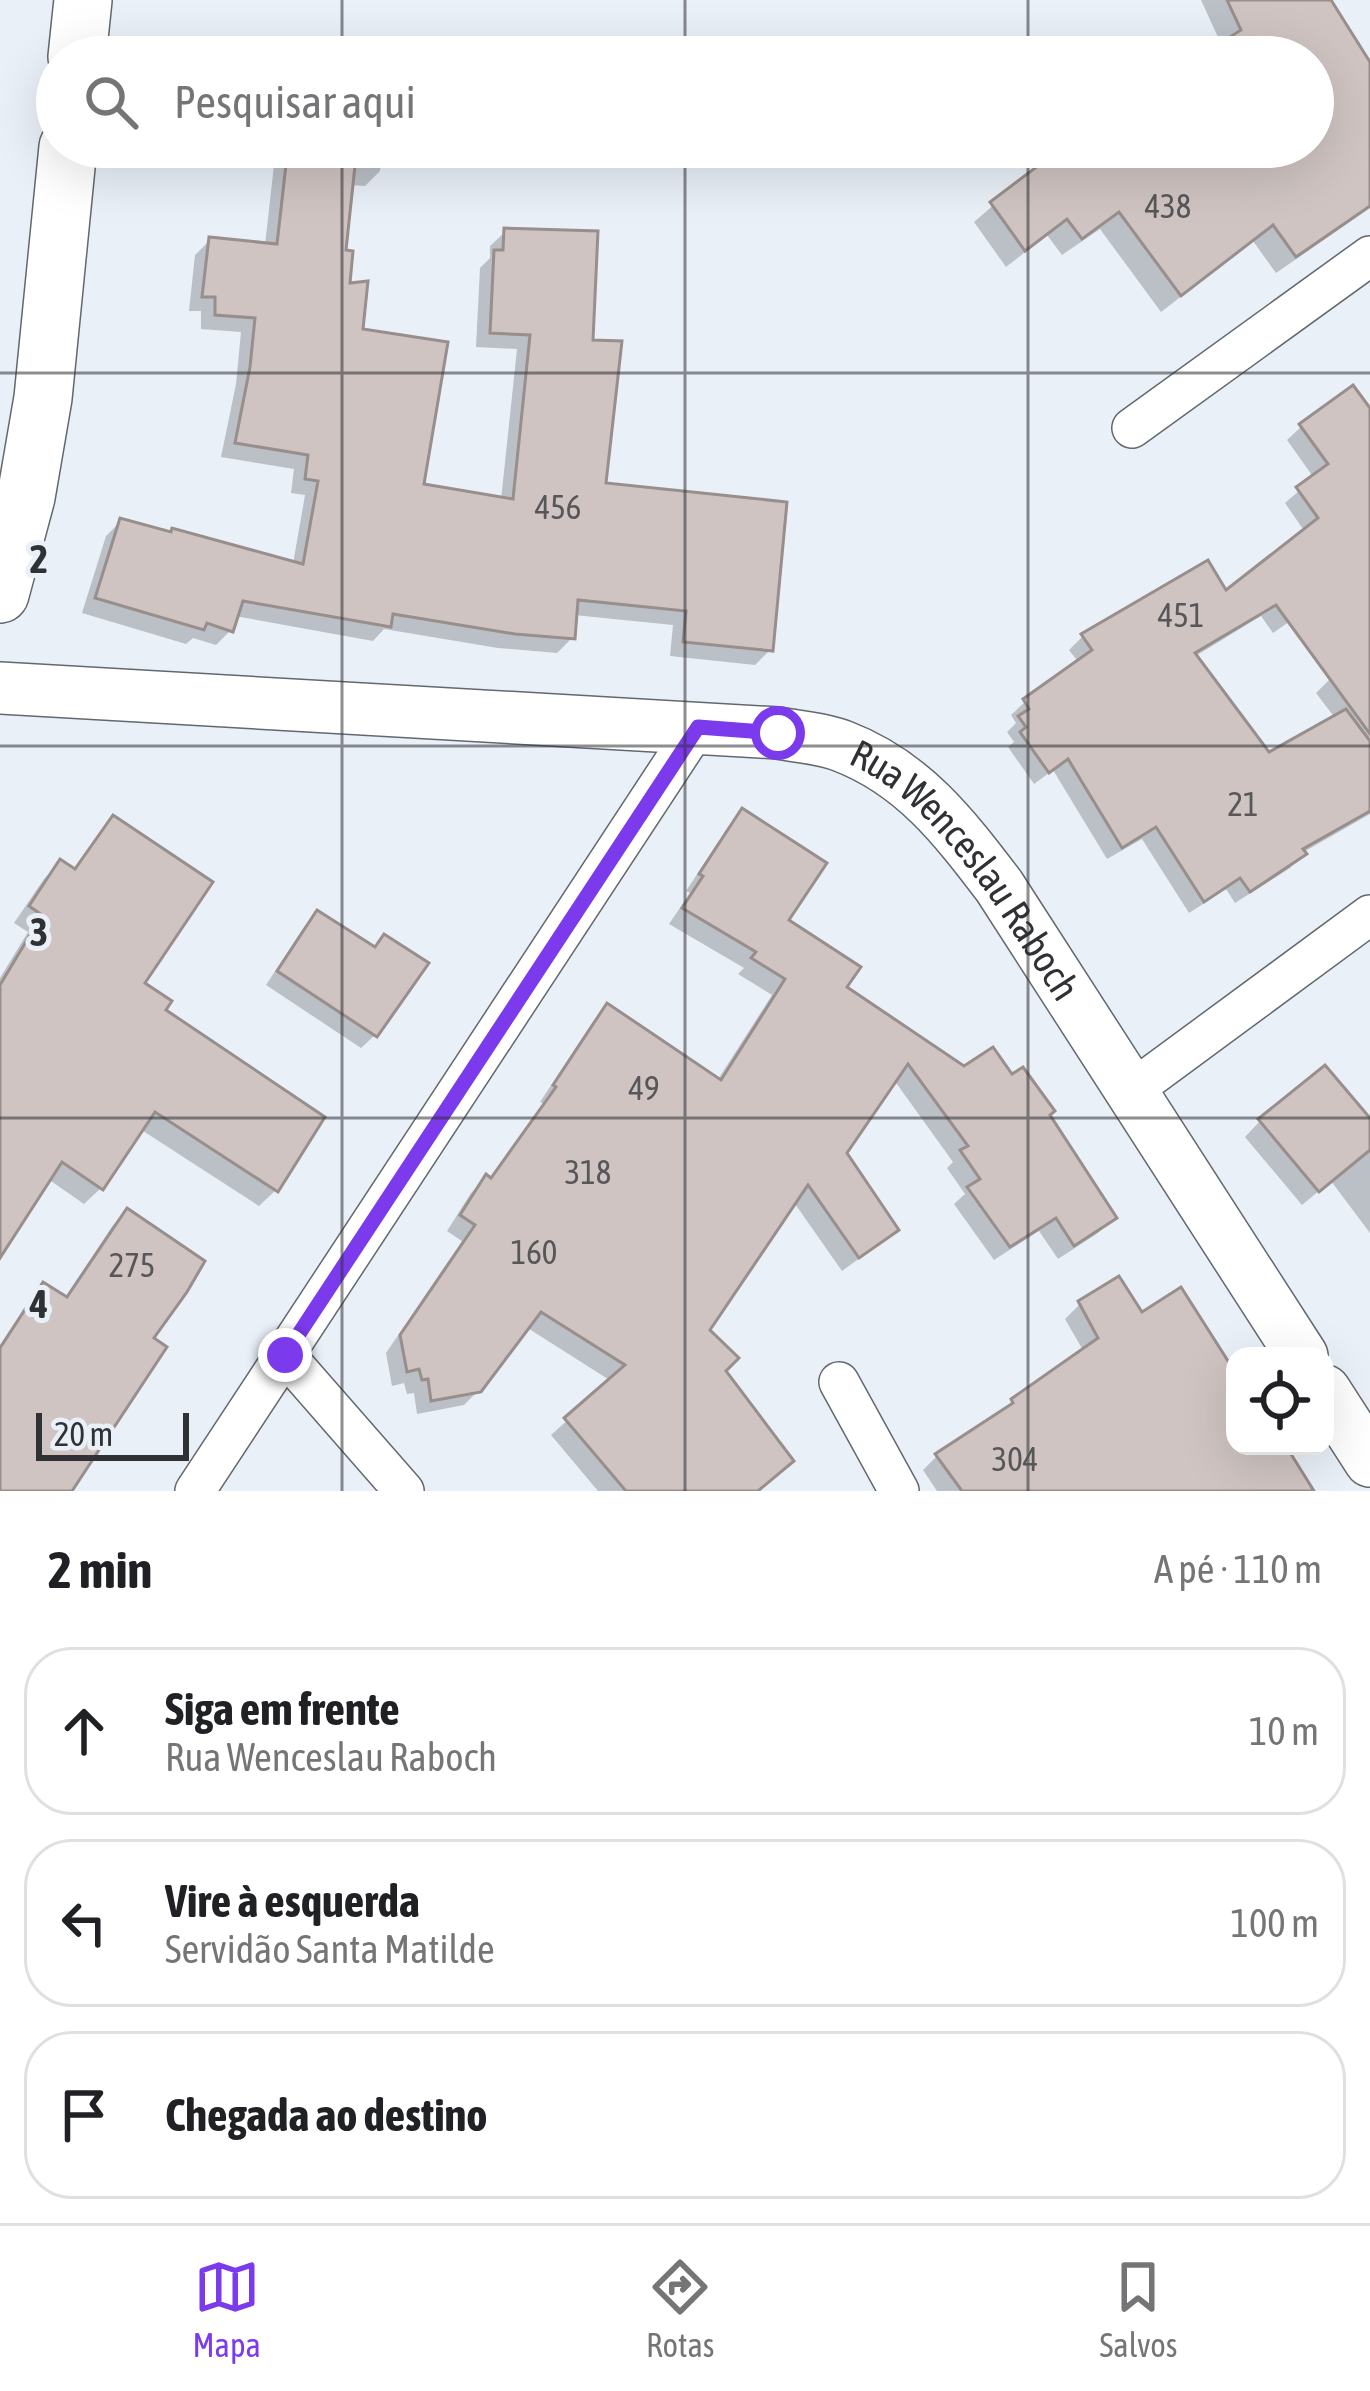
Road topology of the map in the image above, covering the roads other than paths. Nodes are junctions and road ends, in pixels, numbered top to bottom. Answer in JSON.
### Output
{"nodes":[{"id":1,"x":83,"y":0,"type":"edge"},
{"id":2,"x":79,"y":36,"type":"edge"},
{"id":3,"x":66,"y":168,"type":"edge"},
{"id":4,"x":1370,"y":256,"type":"edge"},
{"id":5,"x":1132,"y":428,"type":"dead end"},
{"id":6,"x":0,"y":595,"type":"edge"},
{"id":7,"x":0,"y":688,"type":"edge"},
{"id":8,"x":698,"y":727,"type":"junction"},
{"id":9,"x":1370,"y":915,"type":"edge"},
{"id":10,"x":1131,"y":1091,"type":"junction"},
{"id":11,"x":1296,"y":1347,"type":"edge"},
{"id":12,"x":285,"y":1355,"type":"junction"},
{"id":13,"x":838,"y":1382,"type":"dead end"},
{"id":14,"x":1334,"y":1405,"type":"edge"},
{"id":15,"x":1370,"y":1461,"type":"edge"},
{"id":16,"x":195,"y":1491,"type":"edge"},
{"id":17,"x":404,"y":1491,"type":"edge"},
{"id":18,"x":899,"y":1491,"type":"edge"}],
"edges":[{"from":1,"to":2,"type":"main road"},
{"from":3,"to":6,"type":"main road"},
{"from":4,"to":5,"type":"street"},
{"from":7,"to":8,"type":"street","name":"Rua Wenceslau Raboch"},
{"from":8,"to":10,"type":"street","name":"Rua Wenceslau Raboch"},
{"from":8,"to":12,"type":"street"},
{"from":9,"to":10,"type":"street"},
{"from":10,"to":11,"type":"street","name":"Rua Wenceslau Raboch"},
{"from":12,"to":16,"type":"street"},
{"from":12,"to":17,"type":"street"},
{"from":13,"to":18,"type":"street"},
{"from":14,"to":15,"type":"street"}]}
